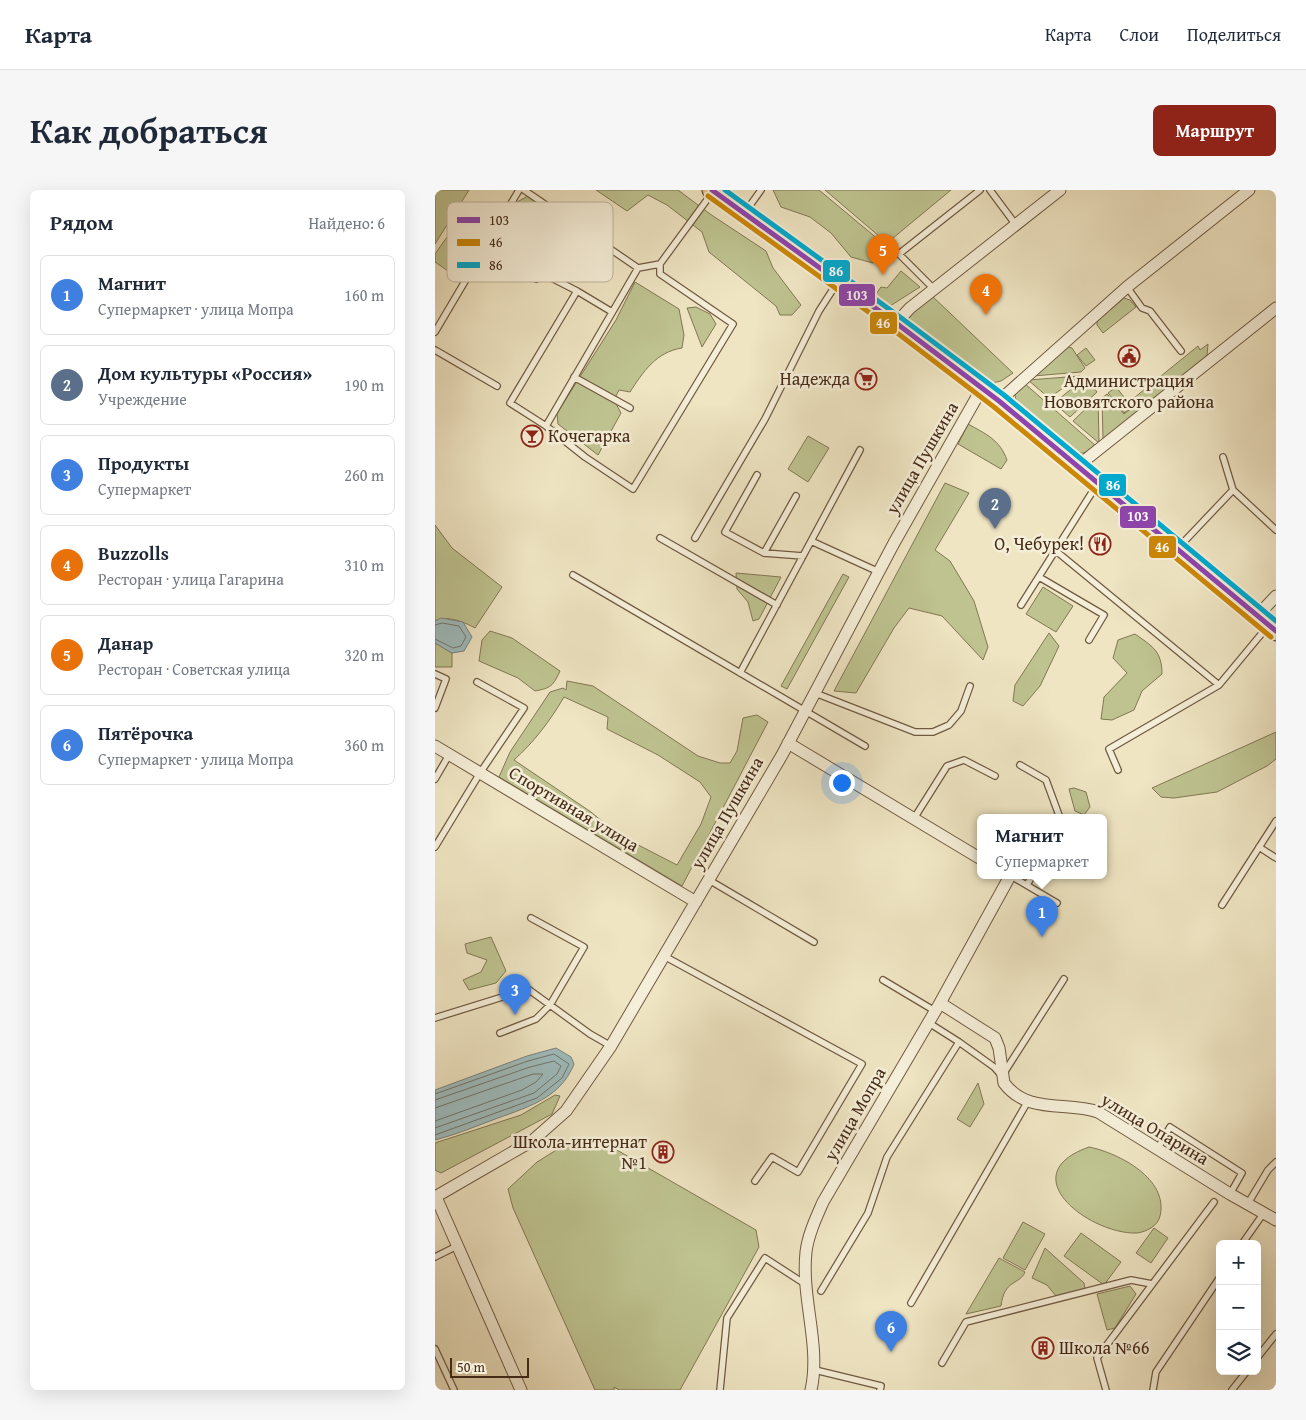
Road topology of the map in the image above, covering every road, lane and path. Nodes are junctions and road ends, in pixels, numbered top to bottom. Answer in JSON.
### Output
{"nodes":[{"id":1,"x":519,"y":190,"type":"edge"},
{"id":2,"x":524,"y":190,"type":"edge"},
{"id":3,"x":761,"y":190,"type":"edge"},
{"id":4,"x":980,"y":190,"type":"edge"},
{"id":5,"x":990,"y":190,"type":"edge"},
{"id":6,"x":1061,"y":190,"type":"edge"},
{"id":7,"x":1249,"y":190,"type":"edge"},
{"id":8,"x":713,"y":191,"type":"edge"},
{"id":9,"x":512,"y":202,"type":"edge"},
{"id":10,"x":542,"y":202,"type":"edge"},
{"id":11,"x":745,"y":213,"type":"junction"},
{"id":12,"x":1016,"y":225,"type":"junction"},
{"id":13,"x":613,"y":251,"type":"edge"},
{"id":14,"x":660,"y":264,"type":"junction"},
{"id":15,"x":638,"y":268,"type":"junction"},
{"id":16,"x":465,"y":282,"type":"edge"},
{"id":17,"x":558,"y":282,"type":"edge"},
{"id":18,"x":838,"y":282,"type":"junction"},
{"id":19,"x":1127,"y":288,"type":"junction"},
{"id":20,"x":934,"y":289,"type":"junction"},
{"id":21,"x":577,"y":292,"type":"junction"},
{"id":22,"x":1276,"y":308,"type":"edge"},
{"id":23,"x":612,"y":312,"type":"junction"},
{"id":24,"x":896,"y":323,"type":"junction"},
{"id":25,"x":435,"y":332,"type":"edge"},
{"id":26,"x":435,"y":350,"type":"edge"},
{"id":27,"x":1181,"y":351,"type":"dead end"},
{"id":28,"x":574,"y":377,"type":"junction"},
{"id":29,"x":497,"y":386,"type":"dead end"},
{"id":30,"x":982,"y":388,"type":"junction"},
{"id":31,"x":999,"y":401,"type":"junction"},
{"id":32,"x":630,"y":408,"type":"dead end"},
{"id":33,"x":546,"y":426,"type":"junction"},
{"id":34,"x":860,"y":450,"type":"dead end"},
{"id":35,"x":1223,"y":458,"type":"dead end"},
{"id":36,"x":1079,"y":466,"type":"junction"},
{"id":37,"x":757,"y":475,"type":"dead end"},
{"id":38,"x":1098,"y":482,"type":"junction"},
{"id":39,"x":1233,"y":490,"type":"junction"},
{"id":40,"x":795,"y":496,"type":"dead end"},
{"id":41,"x":1276,"y":530,"type":"edge"},
{"id":42,"x":660,"y":538,"type":"dead end"},
{"id":43,"x":695,"y":538,"type":"dead end"},
{"id":44,"x":811,"y":541,"type":"junction"},
{"id":45,"x":1178,"y":549,"type":"junction"},
{"id":46,"x":1055,"y":552,"type":"junction"},
{"id":47,"x":764,"y":553,"type":"junction"},
{"id":48,"x":803,"y":556,"type":"junction"},
{"id":49,"x":879,"y":572,"type":"junction"},
{"id":50,"x":573,"y":576,"type":"dead end"},
{"id":51,"x":1039,"y":577,"type":"junction"},
{"id":52,"x":1276,"y":596,"type":"edge"},
{"id":53,"x":777,"y":605,"type":"junction"},
{"id":54,"x":1021,"y":605,"type":"dead end"},
{"id":55,"x":1268,"y":623,"type":"edge"},
{"id":56,"x":1089,"y":640,"type":"dead end"},
{"id":57,"x":740,"y":673,"type":"junction"},
{"id":58,"x":435,"y":674,"type":"edge"},
{"id":59,"x":477,"y":682,"type":"dead end"},
{"id":60,"x":1219,"y":685,"type":"junction"},
{"id":61,"x":970,"y":686,"type":"dead end"},
{"id":62,"x":815,"y":693,"type":"junction"},
{"id":63,"x":435,"y":708,"type":"edge"},
{"id":64,"x":805,"y":712,"type":"junction"},
{"id":65,"x":788,"y":744,"type":"junction"},
{"id":66,"x":435,"y":746,"type":"edge"},
{"id":67,"x":865,"y":746,"type":"dead end"},
{"id":68,"x":449,"y":755,"type":"junction"},
{"id":69,"x":1019,"y":765,"type":"dead end"},
{"id":70,"x":1118,"y":770,"type":"dead end"},
{"id":71,"x":480,"y":773,"type":"junction"},
{"id":72,"x":995,"y":776,"type":"dead end"},
{"id":73,"x":435,"y":779,"type":"edge"},
{"id":74,"x":1059,"y":814,"type":"edge"},
{"id":75,"x":913,"y":820,"type":"junction"},
{"id":76,"x":1276,"y":821,"type":"edge"},
{"id":77,"x":435,"y":847,"type":"edge"},
{"id":78,"x":1259,"y":847,"type":"junction"},
{"id":79,"x":977,"y":857,"type":"edge"},
{"id":80,"x":1276,"y":858,"type":"edge"},
{"id":81,"x":1009,"y":879,"type":"edge"},
{"id":82,"x":1016,"y":879,"type":"edge"},
{"id":83,"x":1030,"y":879,"type":"edge"},
{"id":84,"x":709,"y":880,"type":"junction"},
{"id":85,"x":1027,"y":885,"type":"junction"},
{"id":86,"x":696,"y":902,"type":"junction"},
{"id":87,"x":1057,"y":903,"type":"dead end"},
{"id":88,"x":1221,"y":905,"type":"dead end"},
{"id":89,"x":531,"y":918,"type":"dead end"},
{"id":90,"x":814,"y":942,"type":"dead end"},
{"id":91,"x":664,"y":956,"type":"junction"},
{"id":92,"x":1063,"y":979,"type":"dead end"},
{"id":93,"x":883,"y":980,"type":"dead end"},
{"id":94,"x":550,"y":1006,"type":"junction"},
{"id":95,"x":938,"y":1007,"type":"junction"},
{"id":96,"x":435,"y":1018,"type":"edge"},
{"id":97,"x":929,"y":1023,"type":"junction"},
{"id":98,"x":500,"y":1032,"type":"dead end"},
{"id":99,"x":959,"y":1042,"type":"junction"},
{"id":100,"x":611,"y":1046,"type":"junction"},
{"id":101,"x":1002,"y":1076,"type":"junction"},
{"id":102,"x":1028,"y":1101,"type":"junction"},
{"id":103,"x":1158,"y":1148,"type":"junction"},
{"id":104,"x":1276,"y":1162,"type":"edge"},
{"id":105,"x":755,"y":1181,"type":"dead end"},
{"id":106,"x":1230,"y":1194,"type":"junction"},
{"id":107,"x":435,"y":1197,"type":"edge"},
{"id":108,"x":1214,"y":1202,"type":"dead end"},
{"id":109,"x":1247,"y":1205,"type":"junction"},
{"id":110,"x":1263,"y":1214,"type":"junction"},
{"id":111,"x":1276,"y":1220,"type":"edge"},
{"id":112,"x":1245,"y":1240,"type":"edge"},
{"id":113,"x":457,"y":1246,"type":"junction"},
{"id":114,"x":435,"y":1257,"type":"edge"},
{"id":115,"x":1216,"y":1283,"type":"edge"},
{"id":116,"x":805,"y":1284,"type":"junction"},
{"id":117,"x":1152,"y":1284,"type":"junction"},
{"id":118,"x":821,"y":1291,"type":"dead end"},
{"id":119,"x":911,"y":1303,"type":"dead end"},
{"id":120,"x":1276,"y":1334,"type":"edge"},
{"id":121,"x":435,"y":1350,"type":"edge"},
{"id":122,"x":1261,"y":1353,"type":"edge"},
{"id":123,"x":942,"y":1362,"type":"dead end"},
{"id":124,"x":815,"y":1370,"type":"junction"},
{"id":125,"x":1244,"y":1375,"type":"edge"},
{"id":126,"x":882,"y":1388,"type":"edge"},
{"id":127,"x":454,"y":1390,"type":"edge"},
{"id":128,"x":521,"y":1390,"type":"edge"},
{"id":129,"x":720,"y":1390,"type":"edge"},
{"id":130,"x":811,"y":1390,"type":"edge"},
{"id":131,"x":1106,"y":1390,"type":"edge"},
{"id":132,"x":1153,"y":1390,"type":"edge"},
{"id":133,"x":1232,"y":1390,"type":"edge"}],
"edges":[{"from":1,"to":9,"type":"lane"},
{"from":2,"to":10,"type":"lane"},
{"from":3,"to":11,"type":"lane"},
{"from":4,"to":20,"type":"lane"},
{"from":5,"to":12,"type":"lane"},
{"from":6,"to":12,"type":"street"},
{"from":7,"to":19,"type":"street"},
{"from":8,"to":11,"type":"main road"},
{"from":8,"to":14,"type":"lane"},
{"from":11,"to":18,"type":"main road"},
{"from":12,"to":20,"type":"street"},
{"from":13,"to":15,"type":"lane"},
{"from":14,"to":15,"type":"lane"},
{"from":14,"to":33,"type":"lane"},
{"from":15,"to":23,"type":"lane"},
{"from":16,"to":25,"type":"lane"},
{"from":17,"to":21,"type":"lane"},
{"from":18,"to":24,"type":"main road"},
{"from":18,"to":43,"type":"lane"},
{"from":19,"to":27,"type":"lane"},
{"from":19,"to":31,"type":"street"},
{"from":20,"to":24,"type":"street"},
{"from":21,"to":23,"type":"lane"},
{"from":21,"to":33,"type":"lane"},
{"from":22,"to":36,"type":"street"},
{"from":23,"to":28,"type":"lane"},
{"from":24,"to":30,"type":"main road"},
{"from":26,"to":29,"type":"lane"},
{"from":28,"to":32,"type":"lane"},
{"from":28,"to":33,"type":"lane"},
{"from":30,"to":31,"type":"main road"},
{"from":30,"to":49,"type":"street","name":"улица Пушкина"},
{"from":31,"to":36,"type":"main road"},
{"from":34,"to":44,"type":"lane"},
{"from":35,"to":39,"type":"lane"},
{"from":36,"to":38,"type":"main road"},
{"from":37,"to":47,"type":"lane"},
{"from":38,"to":45,"type":"main road"},
{"from":38,"to":46,"type":"lane"},
{"from":39,"to":41,"type":"lane"},
{"from":39,"to":45,"type":"lane"},
{"from":40,"to":47,"type":"lane"},
{"from":42,"to":53,"type":"lane"},
{"from":44,"to":48,"type":"lane"},
{"from":44,"to":49,"type":"lane"},
{"from":45,"to":55,"type":"main road"},
{"from":46,"to":51,"type":"lane"},
{"from":46,"to":60,"type":"lane"},
{"from":47,"to":48,"type":"lane"},
{"from":48,"to":53,"type":"lane"},
{"from":49,"to":62,"type":"street","name":"улица Пушкина"},
{"from":50,"to":57,"type":"lane"},
{"from":51,"to":54,"type":"lane"},
{"from":51,"to":56,"type":"lane"},
{"from":52,"to":55,"type":"street"},
{"from":53,"to":57,"type":"lane"},
{"from":55,"to":60,"type":"lane"},
{"from":57,"to":64,"type":"lane"},
{"from":58,"to":63,"type":"lane"},
{"from":59,"to":71,"type":"lane"},
{"from":60,"to":70,"type":"lane"},
{"from":61,"to":62,"type":"lane"},
{"from":62,"to":64,"type":"street","name":"улица Пушкина"},
{"from":64,"to":65,"type":"street","name":"улица Пушкина"},
{"from":64,"to":67,"type":"lane"},
{"from":65,"to":75,"type":"street"},
{"from":65,"to":84,"type":"street","name":"улица Пушкина"},
{"from":66,"to":68,"type":"street","name":"Спортивная улица"},
{"from":68,"to":71,"type":"street","name":"Спортивная улица"},
{"from":68,"to":73,"type":"lane"},
{"from":69,"to":74,"type":"lane"},
{"from":71,"to":77,"type":"lane"},
{"from":71,"to":86,"type":"street","name":"Спортивная улица"},
{"from":72,"to":75,"type":"lane"},
{"from":75,"to":79,"type":"street"},
{"from":76,"to":78,"type":"lane"},
{"from":78,"to":80,"type":"lane"},
{"from":78,"to":88,"type":"lane"},
{"from":81,"to":95,"type":"street","name":"улица Мопра"},
{"from":82,"to":85,"type":"lane"},
{"from":83,"to":85,"type":"lane"},
{"from":84,"to":86,"type":"street","name":"улица Пушкина"},
{"from":84,"to":90,"type":"lane"},
{"from":85,"to":87,"type":"lane"},
{"from":86,"to":91,"type":"street","name":"улица Пушкина"},
{"from":89,"to":94,"type":"lane"},
{"from":91,"to":100,"type":"street","name":"улица Пушкина"},
{"from":91,"to":105,"type":"lane"},
{"from":92,"to":101,"type":"lane"},
{"from":93,"to":95,"type":"lane"},
{"from":94,"to":96,"type":"lane"},
{"from":94,"to":98,"type":"lane"},
{"from":94,"to":100,"type":"lane"},
{"from":95,"to":97,"type":"street","name":"улица Мопра"},
{"from":95,"to":101,"type":"street"},
{"from":97,"to":99,"type":"lane"},
{"from":97,"to":116,"type":"street","name":"улица Мопра"},
{"from":99,"to":101,"type":"lane"},
{"from":99,"to":118,"type":"lane"},
{"from":100,"to":107,"type":"street","name":"улица Пушкина"},
{"from":101,"to":102,"type":"street","name":"улица Опарина"},
{"from":102,"to":103,"type":"street","name":"улица Опарина"},
{"from":102,"to":119,"type":"lane"},
{"from":103,"to":106,"type":"street","name":"улица Опарина"},
{"from":103,"to":106,"type":"lane"},
{"from":104,"to":109,"type":"lane"},
{"from":106,"to":109,"type":"street","name":"улица Опарина"},
{"from":107,"to":113,"type":"street"},
{"from":108,"to":117,"type":"lane"},
{"from":109,"to":110,"type":"street","name":"улица Опарина"},
{"from":110,"to":111,"type":"street","name":"улица Опарина"},
{"from":110,"to":112,"type":"lane"},
{"from":113,"to":114,"type":"lane"},
{"from":113,"to":128,"type":"street"},
{"from":115,"to":132,"type":"lane"},
{"from":116,"to":124,"type":"street","name":"улица Мопра"},
{"from":116,"to":129,"type":"lane"},
{"from":117,"to":123,"type":"lane"},
{"from":117,"to":131,"type":"lane"},
{"from":120,"to":122,"type":"lane"},
{"from":121,"to":127,"type":"lane"},
{"from":124,"to":126,"type":"lane"},
{"from":124,"to":130,"type":"street","name":"улица Мопра"},
{"from":125,"to":133,"type":"lane"}]}
